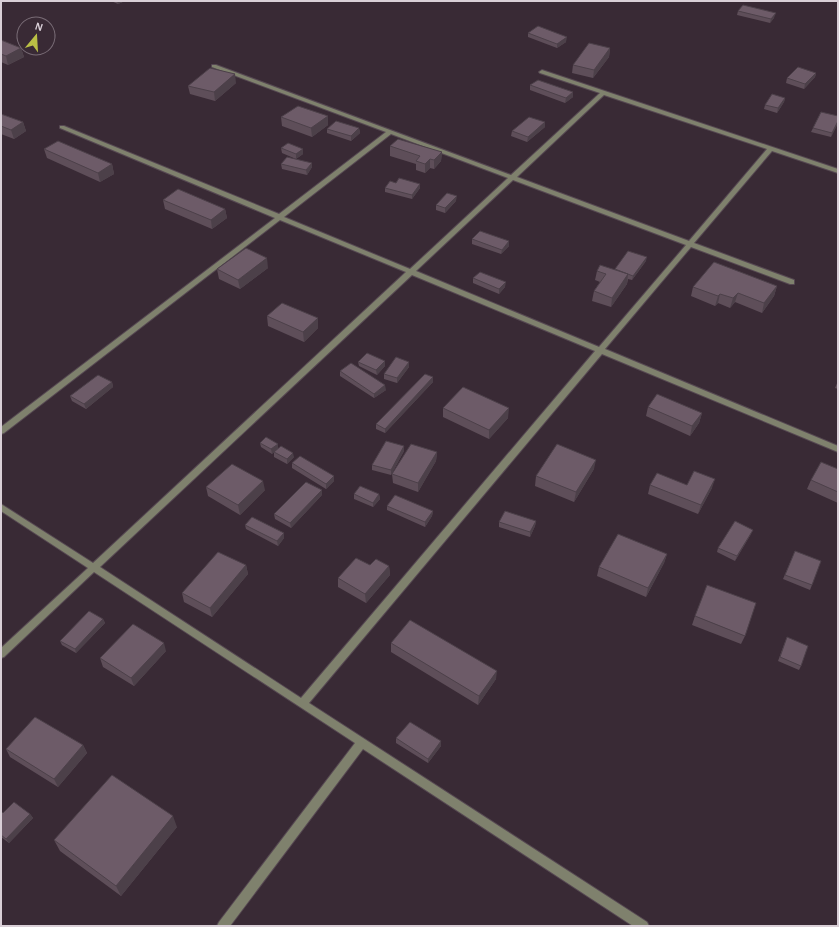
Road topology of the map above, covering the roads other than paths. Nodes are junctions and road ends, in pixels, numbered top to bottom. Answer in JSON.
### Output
{"nodes":[{"id":1,"x":214,"y":66,"type":"dead end"},
{"id":2,"x":542,"y":72,"type":"dead end"},
{"id":3,"x":603,"y":93,"type":"junction"},
{"id":4,"x":62,"y":127,"type":"dead end"},
{"id":5,"x":390,"y":132,"type":"junction"},
{"id":6,"x":770,"y":148,"type":"junction"},
{"id":7,"x":838,"y":171,"type":"edge"},
{"id":8,"x":512,"y":178,"type":"junction"},
{"id":9,"x":279,"y":217,"type":"junction"},
{"id":10,"x":689,"y":244,"type":"junction"},
{"id":11,"x":411,"y":272,"type":"junction"},
{"id":12,"x":792,"y":282,"type":"dead end"},
{"id":13,"x":600,"y":350,"type":"junction"},
{"id":14,"x":1,"y":431,"type":"edge"},
{"id":15,"x":838,"y":449,"type":"edge"},
{"id":16,"x":1,"y":507,"type":"edge"},
{"id":17,"x":94,"y":567,"type":"junction"},
{"id":18,"x":1,"y":654,"type":"edge"},
{"id":19,"x":302,"y":704,"type":"junction"},
{"id":20,"x":362,"y":742,"type":"junction"},
{"id":21,"x":223,"y":926,"type":"edge"},
{"id":22,"x":643,"y":926,"type":"edge"}],
"edges":[{"from":1,"to":5,"type":"street"},
{"from":2,"to":3,"type":"street"},
{"from":3,"to":6,"type":"street"},
{"from":3,"to":8,"type":"street"},
{"from":4,"to":9,"type":"street"},
{"from":5,"to":8,"type":"street"},
{"from":5,"to":9,"type":"street"},
{"from":6,"to":7,"type":"street"},
{"from":6,"to":10,"type":"street"},
{"from":8,"to":10,"type":"street"},
{"from":8,"to":11,"type":"street"},
{"from":9,"to":11,"type":"street"},
{"from":9,"to":14,"type":"street"},
{"from":10,"to":12,"type":"street"},
{"from":10,"to":13,"type":"street"},
{"from":11,"to":13,"type":"street"},
{"from":11,"to":17,"type":"street"},
{"from":13,"to":15,"type":"street"},
{"from":13,"to":19,"type":"street"},
{"from":16,"to":17,"type":"street"},
{"from":17,"to":18,"type":"street"},
{"from":17,"to":19,"type":"street"},
{"from":19,"to":20,"type":"street"},
{"from":20,"to":21,"type":"street"},
{"from":20,"to":22,"type":"street"}]}
